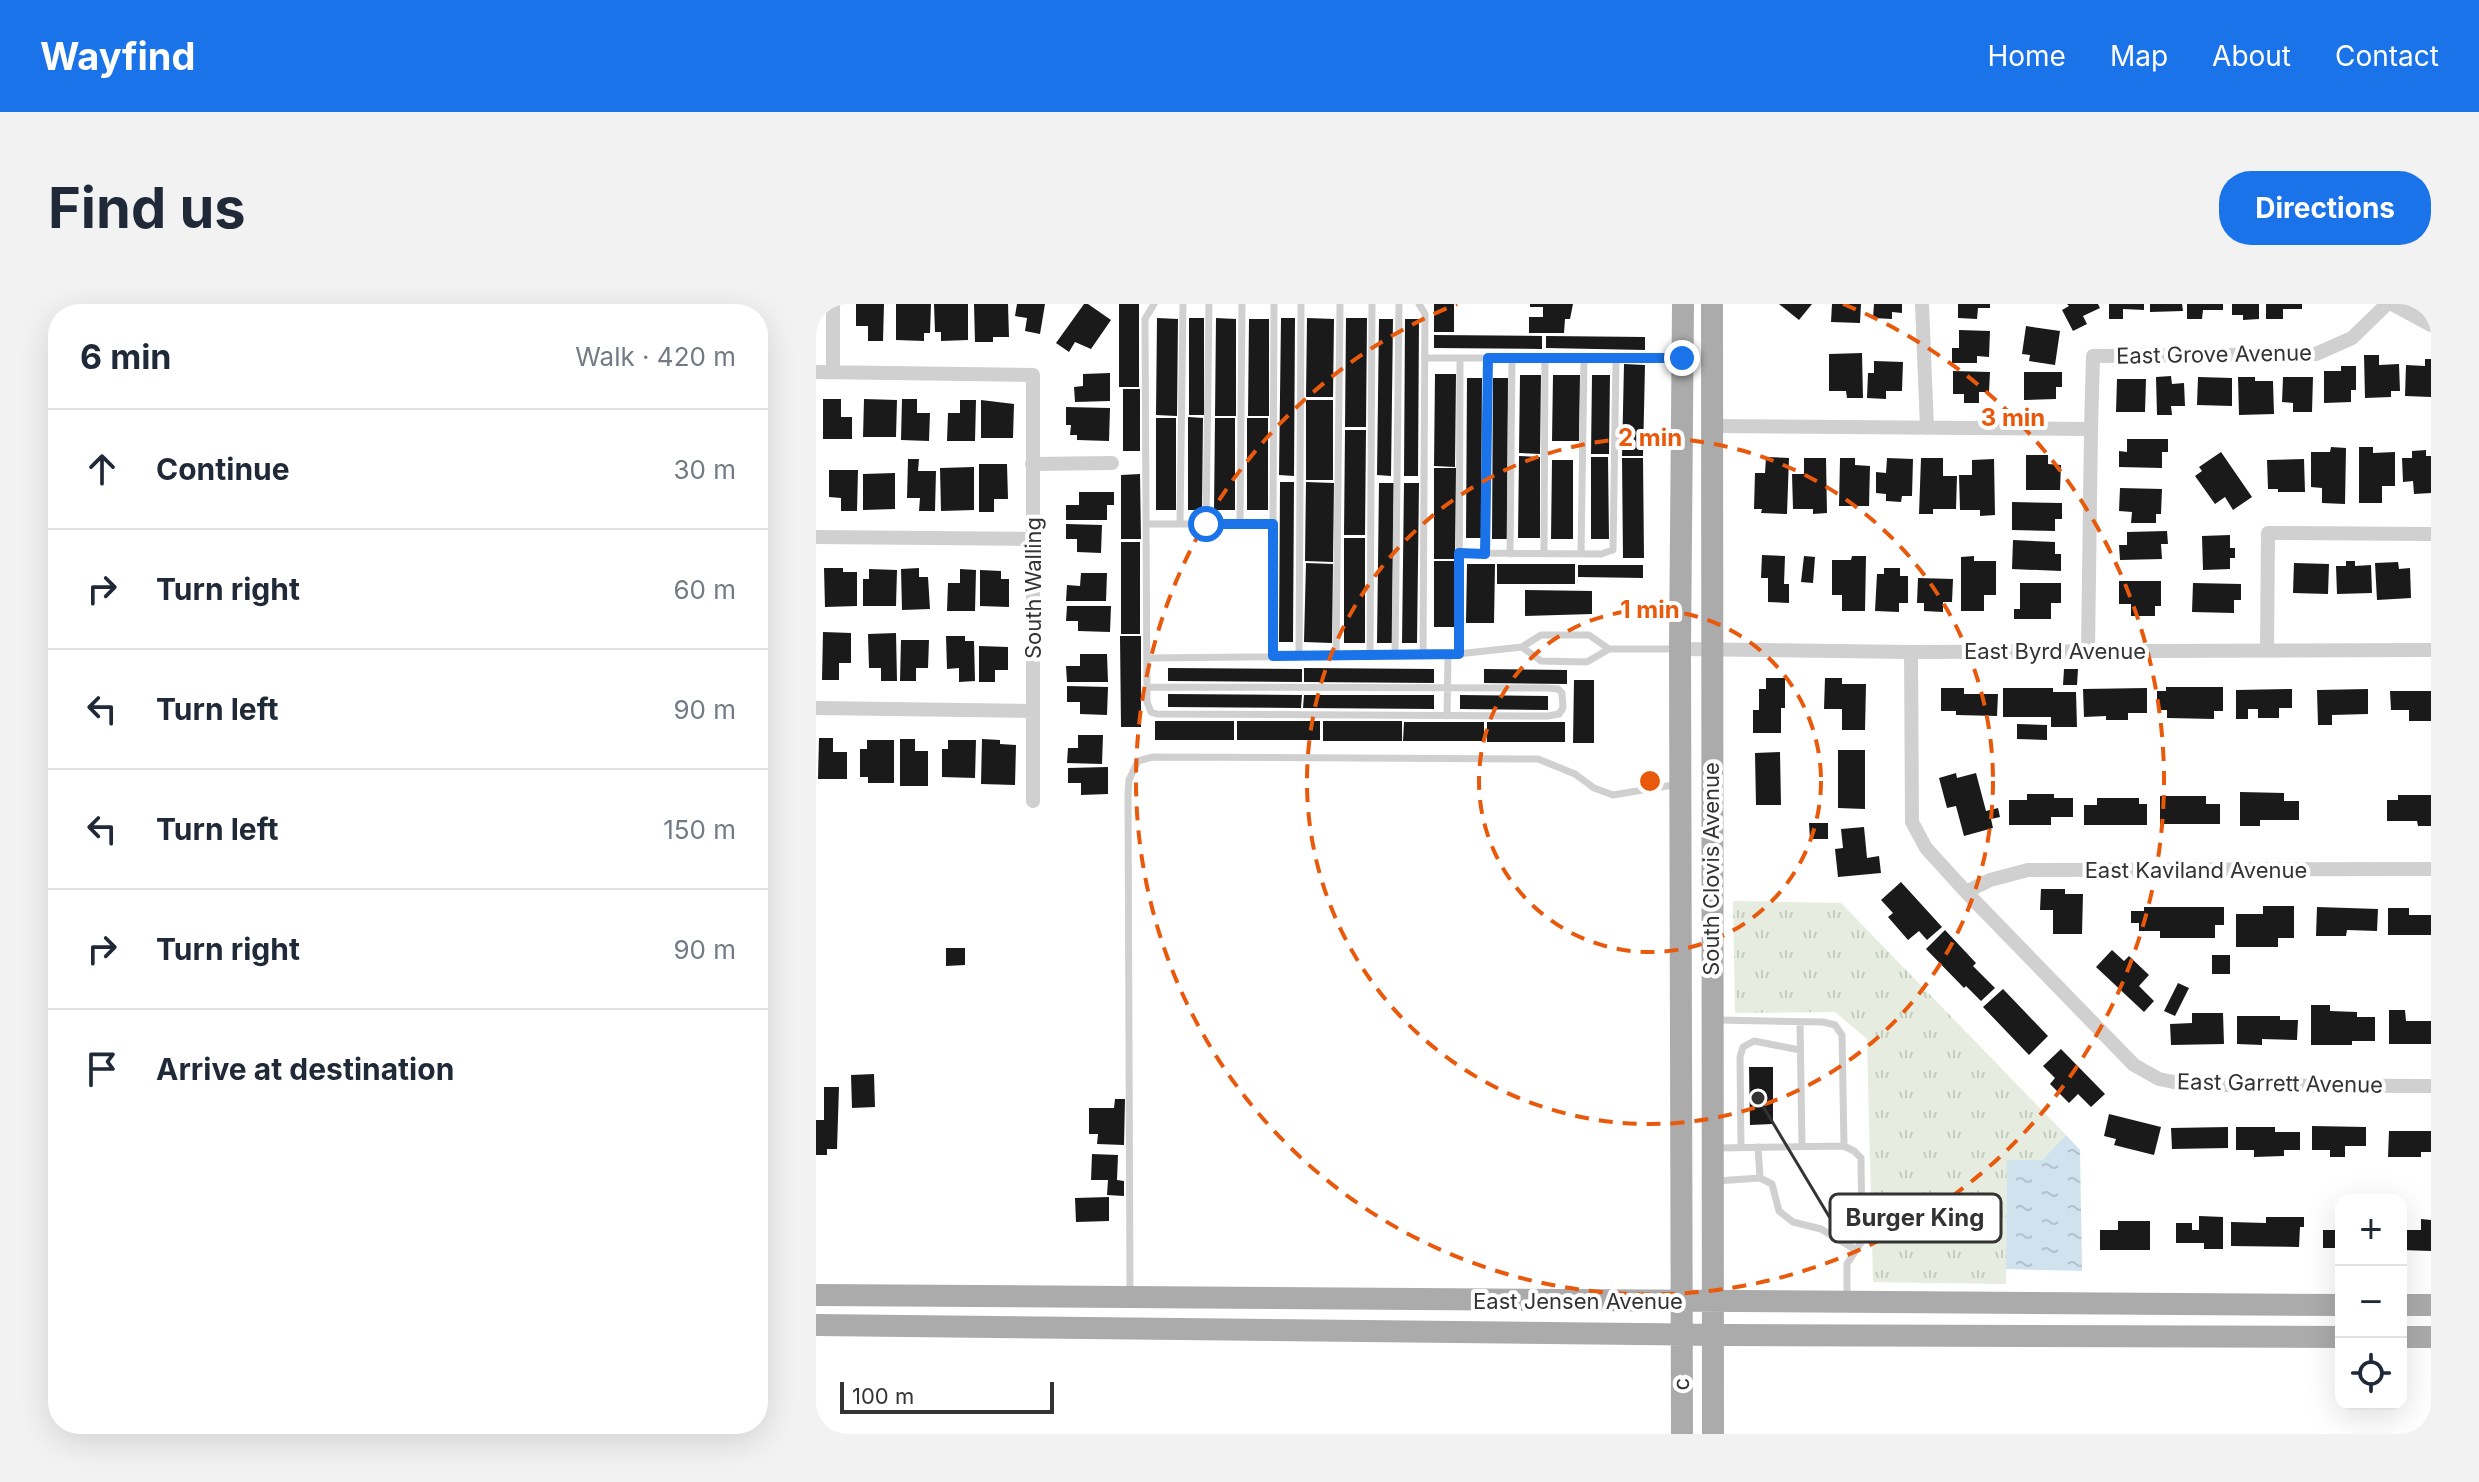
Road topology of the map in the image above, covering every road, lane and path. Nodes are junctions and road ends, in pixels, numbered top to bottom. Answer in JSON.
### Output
{"nodes":[{"id":1,"x":833,"y":304,"type":"edge"},
{"id":2,"x":1154,"y":304,"type":"edge"},
{"id":3,"x":1183,"y":304,"type":"edge"},
{"id":4,"x":1209,"y":304,"type":"edge"},
{"id":5,"x":1242,"y":304,"type":"edge"},
{"id":6,"x":1274,"y":304,"type":"edge"},
{"id":7,"x":1301,"y":304,"type":"edge"},
{"id":8,"x":1340,"y":304,"type":"edge"},
{"id":9,"x":1372,"y":304,"type":"edge"},
{"id":10,"x":1399,"y":304,"type":"edge"},
{"id":11,"x":1419,"y":304,"type":"edge"},
{"id":12,"x":1683,"y":304,"type":"edge"},
{"id":13,"x":1690,"y":304,"type":"edge"},
{"id":14,"x":1712,"y":304,"type":"edge"},
{"id":15,"x":1922,"y":304,"type":"edge"},
{"id":16,"x":2389,"y":304,"type":"edge"},
{"id":17,"x":2431,"y":325,"type":"edge"},
{"id":18,"x":1425,"y":358,"type":"junction"},
{"id":19,"x":1460,"y":358,"type":"junction"},
{"id":20,"x":1488,"y":358,"type":"junction"},
{"id":21,"x":1512,"y":358,"type":"junction"},
{"id":22,"x":1545,"y":358,"type":"junction"},
{"id":23,"x":1584,"y":358,"type":"junction"},
{"id":24,"x":1616,"y":358,"type":"junction"},
{"id":25,"x":1682,"y":358,"type":"junction"},
{"id":26,"x":816,"y":372,"type":"edge"},
{"id":27,"x":833,"y":372,"type":"junction"},
{"id":28,"x":1711,"y":426,"type":"junction"},
{"id":29,"x":1927,"y":428,"type":"junction"},
{"id":30,"x":2091,"y":429,"type":"junction"},
{"id":31,"x":1112,"y":463,"type":"dead end"},
{"id":32,"x":1032,"y":464,"type":"junction"},
{"id":33,"x":1146,"y":524,"type":"junction"},
{"id":34,"x":1180,"y":524,"type":"junction"},
{"id":35,"x":1206,"y":524,"type":"junction"},
{"id":36,"x":1240,"y":524,"type":"junction"},
{"id":37,"x":1273,"y":524,"type":"junction"},
{"id":38,"x":2431,"y":534,"type":"edge"},
{"id":39,"x":816,"y":537,"type":"edge"},
{"id":40,"x":1033,"y":539,"type":"junction"},
{"id":41,"x":1459,"y":553,"type":"junction"},
{"id":42,"x":1485,"y":554,"type":"junction"},
{"id":43,"x":1510,"y":554,"type":"junction"},
{"id":44,"x":1544,"y":554,"type":"junction"},
{"id":45,"x":1581,"y":554,"type":"junction"},
{"id":46,"x":1522,"y":647,"type":"junction"},
{"id":47,"x":1609,"y":649,"type":"junction"},
{"id":48,"x":1680,"y":649,"type":"junction"},
{"id":49,"x":1711,"y":650,"type":"junction"},
{"id":50,"x":2431,"y":650,"type":"edge"},
{"id":51,"x":2088,"y":651,"type":"junction"},
{"id":52,"x":2267,"y":651,"type":"junction"},
{"id":53,"x":1911,"y":652,"type":"junction"},
{"id":54,"x":1459,"y":654,"type":"junction"},
{"id":55,"x":1395,"y":655,"type":"junction"},
{"id":56,"x":1448,"y":655,"type":"junction"},
{"id":57,"x":1273,"y":656,"type":"junction"},
{"id":58,"x":1299,"y":656,"type":"junction"},
{"id":59,"x":1370,"y":656,"type":"junction"},
{"id":60,"x":1423,"y":656,"type":"junction"},
{"id":61,"x":1336,"y":657,"type":"junction"},
{"id":62,"x":1148,"y":658,"type":"junction"},
{"id":63,"x":1147,"y":687,"type":"junction"},
{"id":64,"x":1447,"y":688,"type":"junction"},
{"id":65,"x":816,"y":708,"type":"edge"},
{"id":66,"x":1033,"y":711,"type":"junction"},
{"id":67,"x":1447,"y":716,"type":"junction"},
{"id":68,"x":1680,"y":784,"type":"junction"},
{"id":69,"x":1033,"y":801,"type":"dead end"},
{"id":70,"x":2431,"y":869,"type":"edge"},
{"id":71,"x":1966,"y":892,"type":"junction"},
{"id":72,"x":1711,"y":1020,"type":"junction"},
{"id":73,"x":1800,"y":1022,"type":"junction"},
{"id":74,"x":1800,"y":1050,"type":"junction"},
{"id":75,"x":2431,"y":1086,"type":"edge"},
{"id":76,"x":1802,"y":1146,"type":"junction"},
{"id":77,"x":1844,"y":1146,"type":"junction"},
{"id":78,"x":1741,"y":1147,"type":"junction"},
{"id":79,"x":1758,"y":1147,"type":"junction"},
{"id":80,"x":1711,"y":1148,"type":"junction"},
{"id":81,"x":1760,"y":1178,"type":"junction"},
{"id":82,"x":1711,"y":1181,"type":"junction"},
{"id":83,"x":1856,"y":1250,"type":"junction"},
{"id":84,"x":816,"y":1295,"type":"edge"},
{"id":85,"x":1130,"y":1297,"type":"junction"},
{"id":86,"x":1711,"y":1301,"type":"junction"},
{"id":87,"x":1681,"y":1302,"type":"junction"},
{"id":88,"x":1847,"y":1302,"type":"junction"},
{"id":89,"x":2335,"y":1305,"type":"edge"},
{"id":90,"x":2407,"y":1305,"type":"edge"},
{"id":91,"x":2431,"y":1305,"type":"edge"},
{"id":92,"x":816,"y":1325,"type":"edge"},
{"id":93,"x":1681,"y":1334,"type":"junction"},
{"id":94,"x":1711,"y":1334,"type":"junction"},
{"id":95,"x":2335,"y":1337,"type":"edge"},
{"id":96,"x":2407,"y":1337,"type":"edge"},
{"id":97,"x":2431,"y":1337,"type":"edge"},
{"id":98,"x":1682,"y":1434,"type":"edge"},
{"id":99,"x":1713,"y":1434,"type":"edge"}],
"edges":[{"from":1,"to":27,"type":"street"},
{"from":2,"to":33,"type":"lane"},
{"from":3,"to":34,"type":"lane"},
{"from":4,"to":35,"type":"lane"},
{"from":5,"to":36,"type":"lane"},
{"from":6,"to":37,"type":"lane"},
{"from":7,"to":58,"type":"lane"},
{"from":8,"to":61,"type":"lane"},
{"from":9,"to":59,"type":"lane"},
{"from":10,"to":55,"type":"lane"},
{"from":11,"to":18,"type":"lane"},
{"from":12,"to":25,"type":"main road","name":"South Clovis Avenue"},
{"from":13,"to":28,"type":"main road"},
{"from":14,"to":28,"type":"main road","name":"South Clovis Avenue"},
{"from":15,"to":29,"type":"street"},
{"from":16,"to":17,"type":"street","name":"East Grove Avenue"},
{"from":16,"to":30,"type":"street","name":"East Grove Avenue"},
{"from":18,"to":19,"type":"lane"},
{"from":18,"to":60,"type":"lane"},
{"from":19,"to":20,"type":"lane"},
{"from":19,"to":41,"type":"lane"},
{"from":20,"to":21,"type":"lane"},
{"from":20,"to":42,"type":"lane"},
{"from":21,"to":22,"type":"lane"},
{"from":21,"to":43,"type":"lane"},
{"from":22,"to":23,"type":"lane"},
{"from":22,"to":44,"type":"lane"},
{"from":23,"to":24,"type":"lane"},
{"from":23,"to":45,"type":"lane"},
{"from":24,"to":25,"type":"lane"},
{"from":24,"to":45,"type":"lane"},
{"from":25,"to":48,"type":"main road","name":"South Clovis Avenue"},
{"from":26,"to":27,"type":"street"},
{"from":27,"to":32,"type":"street","name":"South Walling"},
{"from":28,"to":29,"type":"street"},
{"from":28,"to":49,"type":"main road","name":"South Clovis Avenue"},
{"from":29,"to":30,"type":"street"},
{"from":30,"to":51,"type":"street"},
{"from":31,"to":32,"type":"street"},
{"from":32,"to":40,"type":"street","name":"South Walling"},
{"from":33,"to":34,"type":"lane"},
{"from":33,"to":62,"type":"lane"},
{"from":34,"to":35,"type":"lane"},
{"from":35,"to":36,"type":"lane"},
{"from":36,"to":37,"type":"lane"},
{"from":37,"to":57,"type":"lane"},
{"from":38,"to":52,"type":"street"},
{"from":39,"to":40,"type":"street"},
{"from":40,"to":66,"type":"street","name":"South Walling"},
{"from":41,"to":42,"type":"lane"},
{"from":41,"to":54,"type":"lane"},
{"from":42,"to":43,"type":"lane"},
{"from":43,"to":44,"type":"lane"},
{"from":44,"to":45,"type":"lane"},
{"from":46,"to":47,"type":"lane"},
{"from":46,"to":47,"type":"lane"},
{"from":46,"to":54,"type":"lane"},
{"from":47,"to":48,"type":"lane"},
{"from":48,"to":49,"type":"street","name":"East Byrd Avenue"},
{"from":48,"to":68,"type":"main road","name":"South Clovis Avenue"},
{"from":49,"to":53,"type":"street","name":"East Byrd Avenue"},
{"from":49,"to":72,"type":"main road","name":"South Clovis Avenue"},
{"from":50,"to":52,"type":"street","name":"East Byrd Avenue"},
{"from":51,"to":52,"type":"street","name":"East Byrd Avenue"},
{"from":51,"to":53,"type":"street","name":"East Byrd Avenue"},
{"from":53,"to":71,"type":"street","name":"East Garrett Avenue"},
{"from":54,"to":56,"type":"lane"},
{"from":55,"to":59,"type":"lane"},
{"from":55,"to":60,"type":"lane"},
{"from":56,"to":60,"type":"lane"},
{"from":56,"to":64,"type":"lane"},
{"from":57,"to":58,"type":"lane"},
{"from":57,"to":62,"type":"lane"},
{"from":58,"to":61,"type":"lane"},
{"from":59,"to":61,"type":"lane"},
{"from":62,"to":63,"type":"lane"},
{"from":63,"to":64,"type":"lane"},
{"from":63,"to":67,"type":"lane"},
{"from":64,"to":67,"type":"lane"},
{"from":64,"to":67,"type":"lane"},
{"from":65,"to":66,"type":"street"},
{"from":66,"to":69,"type":"street","name":"South Walling"},
{"from":68,"to":85,"type":"lane"},
{"from":68,"to":87,"type":"main road","name":"South Clovis Avenue"},
{"from":70,"to":71,"type":"street","name":"East Kaviland Avenue"},
{"from":71,"to":75,"type":"street","name":"East Garrett Avenue"},
{"from":72,"to":73,"type":"lane"},
{"from":72,"to":80,"type":"main road","name":"South Clovis Avenue"},
{"from":73,"to":74,"type":"lane"},
{"from":73,"to":77,"type":"lane"},
{"from":74,"to":76,"type":"lane"},
{"from":74,"to":78,"type":"lane"},
{"from":76,"to":77,"type":"lane"},
{"from":76,"to":79,"type":"lane"},
{"from":77,"to":83,"type":"lane"},
{"from":78,"to":79,"type":"lane"},
{"from":78,"to":80,"type":"lane"},
{"from":79,"to":81,"type":"lane"},
{"from":80,"to":82,"type":"main road","name":"South Clovis Avenue"},
{"from":81,"to":82,"type":"lane"},
{"from":81,"to":83,"type":"lane"},
{"from":82,"to":86,"type":"main road","name":"South Clovis Avenue"},
{"from":83,"to":88,"type":"lane"},
{"from":84,"to":85,"type":"main road","name":"East Jensen Avenue"},
{"from":85,"to":87,"type":"main road","name":"East Jensen Avenue"},
{"from":86,"to":87,"type":"main road","name":"East Jensen Avenue"},
{"from":86,"to":88,"type":"main road","name":"East Jensen Avenue"},
{"from":86,"to":94,"type":"main road","name":"South Clovis Avenue"},
{"from":87,"to":93,"type":"main road","name":"South Clovis Avenue"},
{"from":88,"to":89,"type":"main road","name":"East Jensen Avenue"},
{"from":90,"to":91,"type":"main road"},
{"from":92,"to":93,"type":"main road","name":"East Jensen Avenue"},
{"from":93,"to":94,"type":"main road","name":"East Jensen Avenue"},
{"from":93,"to":98,"type":"main road","name":"c"},
{"from":94,"to":95,"type":"main road","name":"East Jensen Avenue"},
{"from":94,"to":99,"type":"main road","name":"South Clovis Avenue"},
{"from":96,"to":97,"type":"main road"}]}
